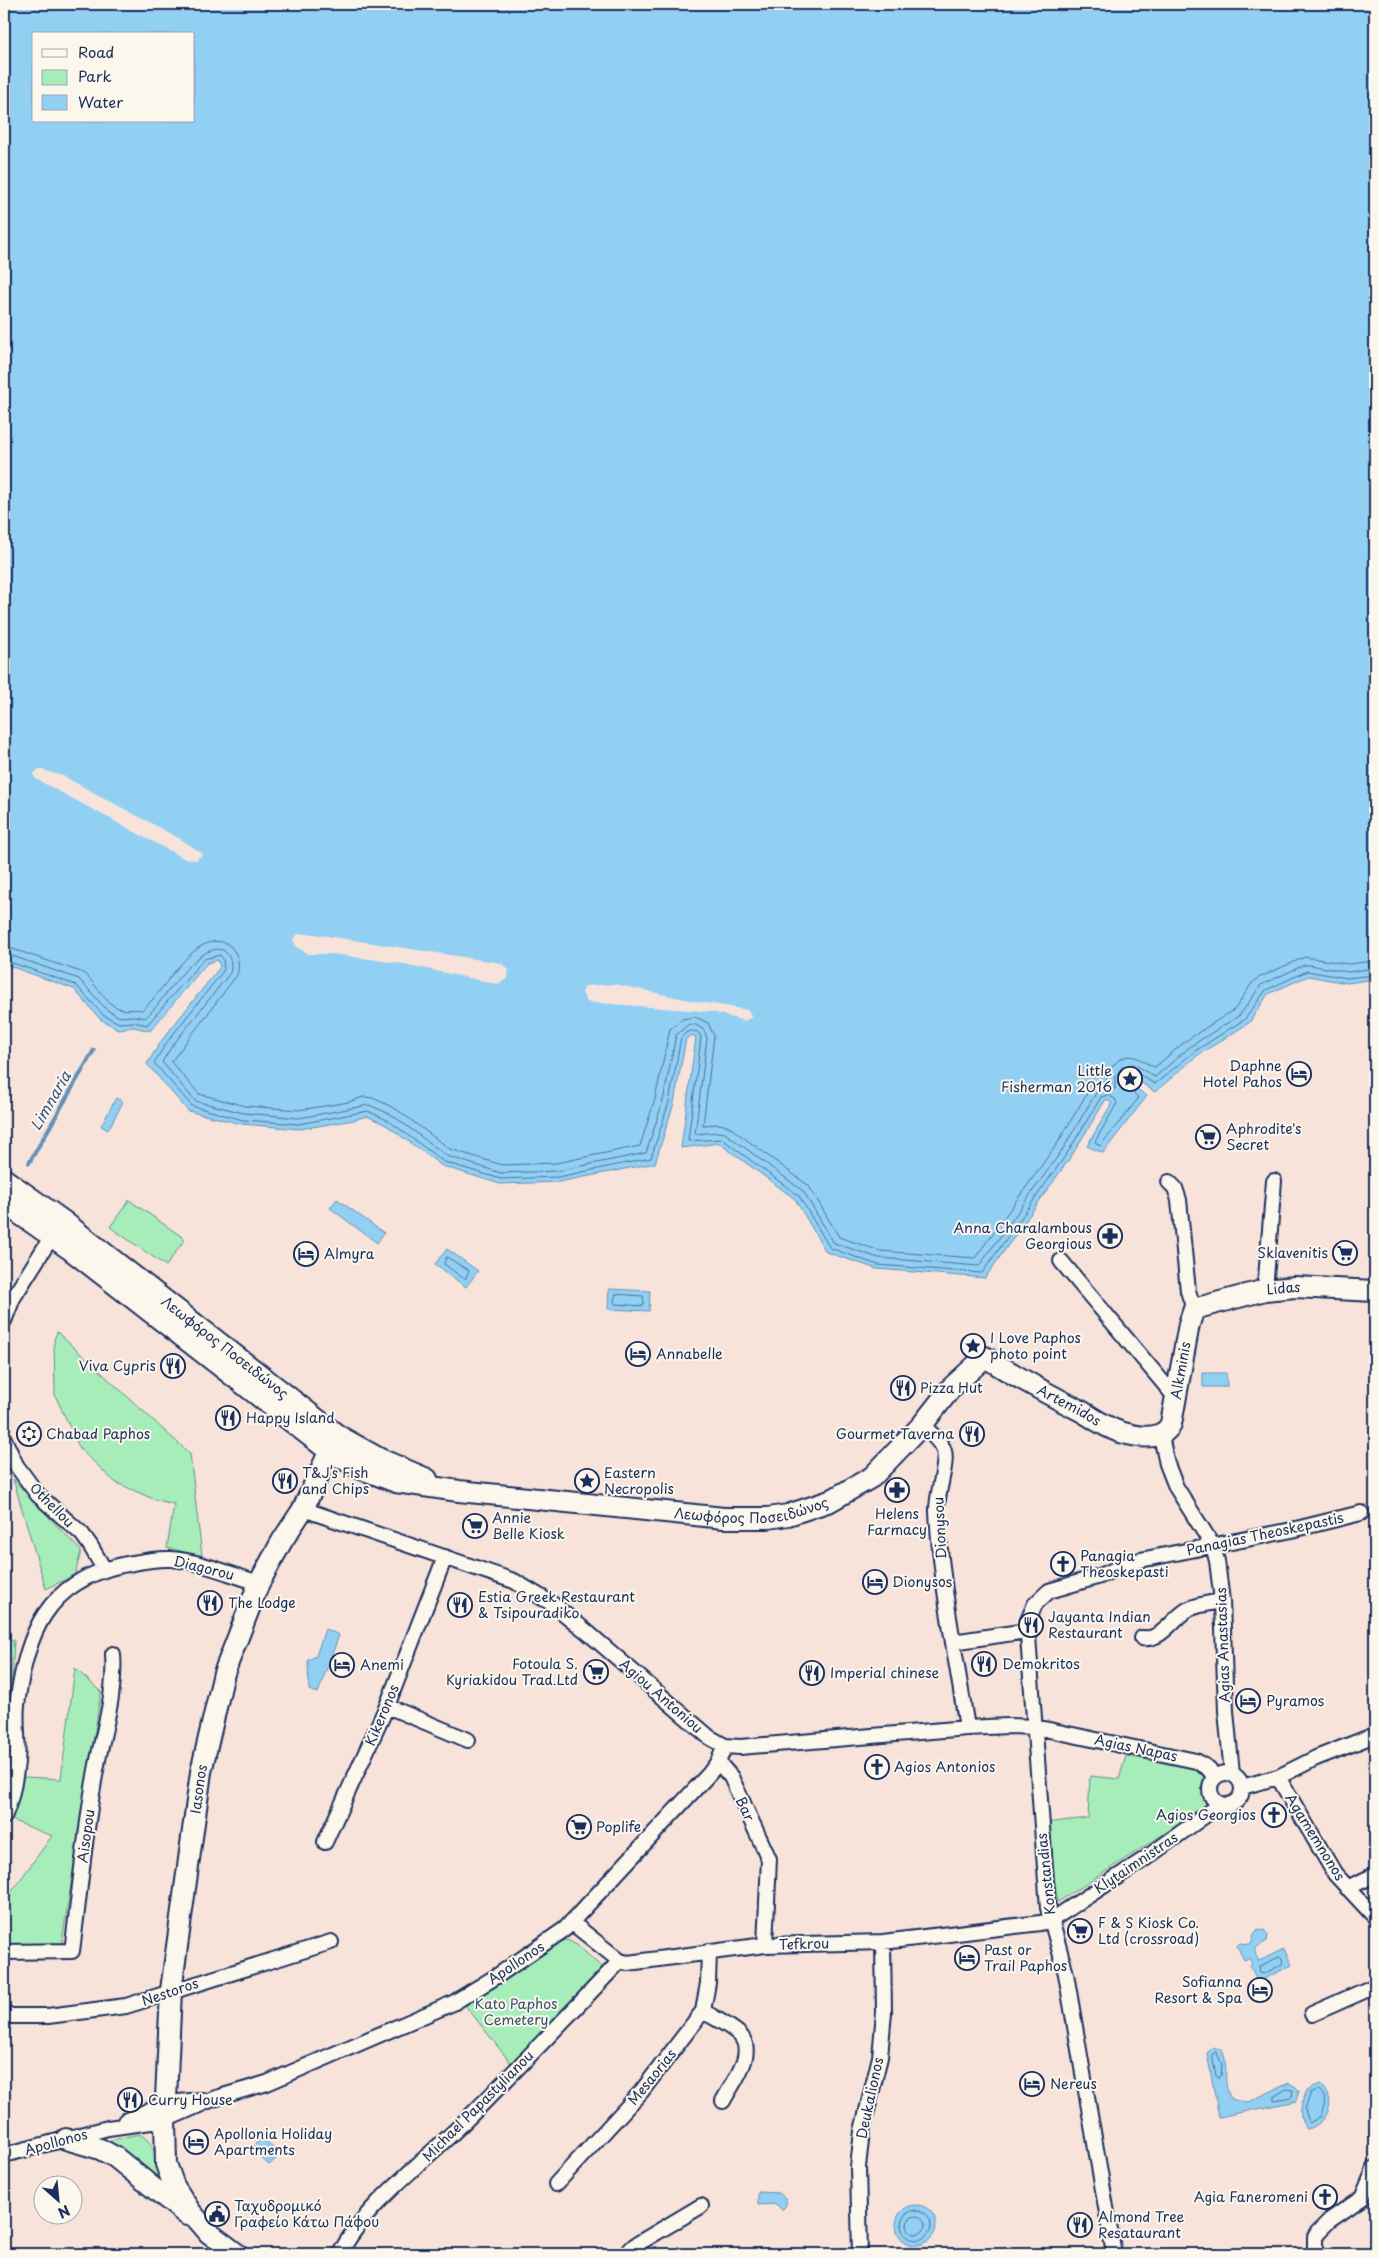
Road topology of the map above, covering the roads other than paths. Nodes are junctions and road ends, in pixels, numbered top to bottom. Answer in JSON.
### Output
{"nodes":[{"id":1,"x":4,"y":1179,"type":"edge"},
{"id":2,"x":1274,"y":1181,"type":"dead end"},
{"id":3,"x":1169,"y":1182,"type":"dead end"},
{"id":4,"x":4,"y":1203,"type":"edge"},
{"id":5,"x":52,"y":1236,"type":"junction"},
{"id":6,"x":1061,"y":1261,"type":"dead end"},
{"id":7,"x":1265,"y":1290,"type":"junction"},
{"id":8,"x":1375,"y":1292,"type":"edge"},
{"id":9,"x":1194,"y":1309,"type":"junction"},
{"id":10,"x":4,"y":1320,"type":"edge"},
{"id":11,"x":985,"y":1357,"type":"joint"},
{"id":12,"x":1176,"y":1398,"type":"junction"},
{"id":13,"x":922,"y":1426,"type":"junction"},
{"id":14,"x":1161,"y":1436,"type":"junction"},
{"id":15,"x":4,"y":1439,"type":"edge"},
{"id":16,"x":337,"y":1446,"type":"junction"},
{"id":17,"x":303,"y":1510,"type":"junction"},
{"id":18,"x":1361,"y":1513,"type":"dead end"},
{"id":19,"x":1213,"y":1546,"type":"junction"},
{"id":20,"x":445,"y":1557,"type":"junction"},
{"id":21,"x":104,"y":1569,"type":"junction"},
{"id":22,"x":259,"y":1583,"type":"junction"},
{"id":23,"x":1222,"y":1601,"type":"junction"},
{"id":24,"x":1027,"y":1632,"type":"junction"},
{"id":25,"x":1142,"y":1638,"type":"dead end"},
{"id":26,"x":953,"y":1642,"type":"junction"},
{"id":27,"x":113,"y":1654,"type":"dead end"},
{"id":28,"x":387,"y":1706,"type":"junction"},
{"id":29,"x":967,"y":1728,"type":"junction"},
{"id":30,"x":1035,"y":1728,"type":"junction"},
{"id":31,"x":1375,"y":1735,"type":"edge"},
{"id":32,"x":468,"y":1740,"type":"dead end"},
{"id":33,"x":725,"y":1746,"type":"junction"},
{"id":34,"x":718,"y":1762,"type":"junction"},
{"id":35,"x":1232,"y":1774,"type":"junction"},
{"id":36,"x":1214,"y":1777,"type":"junction"},
{"id":37,"x":1278,"y":1777,"type":"junction"},
{"id":38,"x":1242,"y":1786,"type":"junction"},
{"id":39,"x":1221,"y":1804,"type":"junction"},
{"id":40,"x":4,"y":1817,"type":"edge"},
{"id":41,"x":326,"y":1842,"type":"dead end"},
{"id":42,"x":1375,"y":1874,"type":"edge"},
{"id":43,"x":1347,"y":1888,"type":"junction"},
{"id":44,"x":1375,"y":1917,"type":"edge"},
{"id":45,"x":1050,"y":1921,"type":"junction"},
{"id":46,"x":571,"y":1922,"type":"junction"},
{"id":47,"x":331,"y":1942,"type":"dead end"},
{"id":48,"x":883,"y":1942,"type":"junction"},
{"id":49,"x":766,"y":1945,"type":"junction"},
{"id":50,"x":709,"y":1951,"type":"junction"},
{"id":51,"x":4,"y":1952,"type":"edge"},
{"id":52,"x":620,"y":1962,"type":"junction"},
{"id":53,"x":1375,"y":1986,"type":"edge"},
{"id":54,"x":171,"y":1990,"type":"junction"},
{"id":55,"x":702,"y":2011,"type":"junction"},
{"id":56,"x":1312,"y":2014,"type":"dead end"},
{"id":57,"x":4,"y":2016,"type":"edge"},
{"id":58,"x":723,"y":2101,"type":"dead end"},
{"id":59,"x":166,"y":2112,"type":"junction"},
{"id":60,"x":66,"y":2139,"type":"junction"},
{"id":61,"x":4,"y":2155,"type":"edge"},
{"id":62,"x":1375,"y":2168,"type":"edge"},
{"id":63,"x":556,"y":2184,"type":"dead end"},
{"id":64,"x":701,"y":2206,"type":"dead end"},
{"id":65,"x":204,"y":2228,"type":"junction"},
{"id":66,"x":237,"y":2254,"type":"edge"},
{"id":67,"x":340,"y":2254,"type":"edge"},
{"id":68,"x":626,"y":2254,"type":"edge"},
{"id":69,"x":860,"y":2254,"type":"edge"},
{"id":70,"x":1114,"y":2254,"type":"edge"},
{"id":71,"x":1315,"y":2254,"type":"edge"}],
"edges":[{"from":1,"to":16,"type":"main road","name":"Λεωφόρος Ποσειδώνος"},
{"from":2,"to":7,"type":"street"},
{"from":3,"to":9,"type":"street"},
{"from":4,"to":5,"type":"main road","name":"Λεωφόρος Ποσειδώνος"},
{"from":5,"to":10,"type":"street"},
{"from":5,"to":16,"type":"main road","name":"Λεωφόρος Ποσειδώνος"},
{"from":6,"to":12,"type":"street"},
{"from":7,"to":8,"type":"main road","name":"Lidas"},
{"from":7,"to":9,"type":"main road","name":"Lidas"},
{"from":9,"to":12,"type":"main road","name":"Alkminis"},
{"from":11,"to":13,"type":"main road","name":"Λεωφόρος Ποσειδώνος"},
{"from":11,"to":14,"type":"main road","name":"Artemidos"},
{"from":12,"to":14,"type":"main road","name":"Alkminis"},
{"from":13,"to":16,"type":"main road","name":"Λεωφόρος Ποσειδώνος"},
{"from":13,"to":26,"type":"street","name":"Dionysou"},
{"from":14,"to":19,"type":"street"},
{"from":15,"to":21,"type":"street","name":"Othellou"},
{"from":16,"to":17,"type":"main road","name":"Iasonos"},
{"from":17,"to":20,"type":"street","name":"Agiou Antoniou"},
{"from":17,"to":22,"type":"main road","name":"Iasonos"},
{"from":18,"to":19,"type":"street","name":"Panagias Theoskepastis"},
{"from":19,"to":23,"type":"street","name":"Agias Anastasias"},
{"from":19,"to":24,"type":"street","name":"Panagias Theoskepastis"},
{"from":20,"to":28,"type":"street","name":"Kikeronos"},
{"from":20,"to":33,"type":"street","name":"Agiou Antoniou"},
{"from":21,"to":22,"type":"street","name":"Diagorou"},
{"from":21,"to":40,"type":"street","name":"Diagorou"},
{"from":22,"to":54,"type":"main road","name":"Iasonos"},
{"from":23,"to":25,"type":"street"},
{"from":23,"to":35,"type":"street","name":"Agias Anastasias"},
{"from":24,"to":26,"type":"street"},
{"from":24,"to":30,"type":"street","name":"Panagias Theoskepastis"},
{"from":26,"to":29,"type":"street","name":"Dionysou"},
{"from":27,"to":51,"type":"street","name":"Aisopou"},
{"from":28,"to":32,"type":"street"},
{"from":28,"to":41,"type":"street","name":"Kikeronos"},
{"from":29,"to":30,"type":"street"},
{"from":29,"to":33,"type":"street"},
{"from":30,"to":36,"type":"street","name":"Agias Napas"},
{"from":30,"to":45,"type":"street","name":"Konstandias"},
{"from":31,"to":37,"type":"street"},
{"from":33,"to":34,"type":"street","name":"Apollonos"},
{"from":34,"to":46,"type":"street","name":"Apollonos"},
{"from":34,"to":49,"type":"street","name":"Bar"},
{"from":35,"to":36,"type":"street"},
{"from":35,"to":38,"type":"street"},
{"from":36,"to":39,"type":"street"},
{"from":37,"to":38,"type":"street"},
{"from":37,"to":43,"type":"street","name":"Agamemnonos"},
{"from":38,"to":39,"type":"street"},
{"from":39,"to":45,"type":"street","name":"Klytaimnistras"},
{"from":42,"to":43,"type":"street"},
{"from":43,"to":44,"type":"street","name":"Agamemnonos"},
{"from":45,"to":48,"type":"street","name":"Tefkrou"},
{"from":45,"to":70,"type":"street","name":"Konstandias"},
{"from":46,"to":52,"type":"street"},
{"from":46,"to":59,"type":"street","name":"Apollonos"},
{"from":47,"to":54,"type":"street","name":"Nestoros"},
{"from":48,"to":49,"type":"street","name":"Tefkrou"},
{"from":48,"to":69,"type":"street","name":"Deukalionos"},
{"from":49,"to":50,"type":"street","name":"Tefkrou"},
{"from":50,"to":52,"type":"street","name":"Tefkrou"},
{"from":50,"to":55,"type":"street","name":"Mesaorias"},
{"from":52,"to":67,"type":"street","name":"Michael Papastylianou"},
{"from":53,"to":56,"type":"street"},
{"from":54,"to":57,"type":"street","name":"Nestoros"},
{"from":54,"to":59,"type":"main road","name":"Iasonos"},
{"from":55,"to":58,"type":"street"},
{"from":55,"to":63,"type":"street","name":"Mesaorias"},
{"from":59,"to":60,"type":"street","name":"Apollonos"},
{"from":59,"to":65,"type":"main road","name":"Iasonos"},
{"from":60,"to":61,"type":"street","name":"Apollonos"},
{"from":60,"to":65,"type":"main road"},
{"from":62,"to":71,"type":"street"},
{"from":64,"to":68,"type":"street"},
{"from":65,"to":66,"type":"main road"}]}
